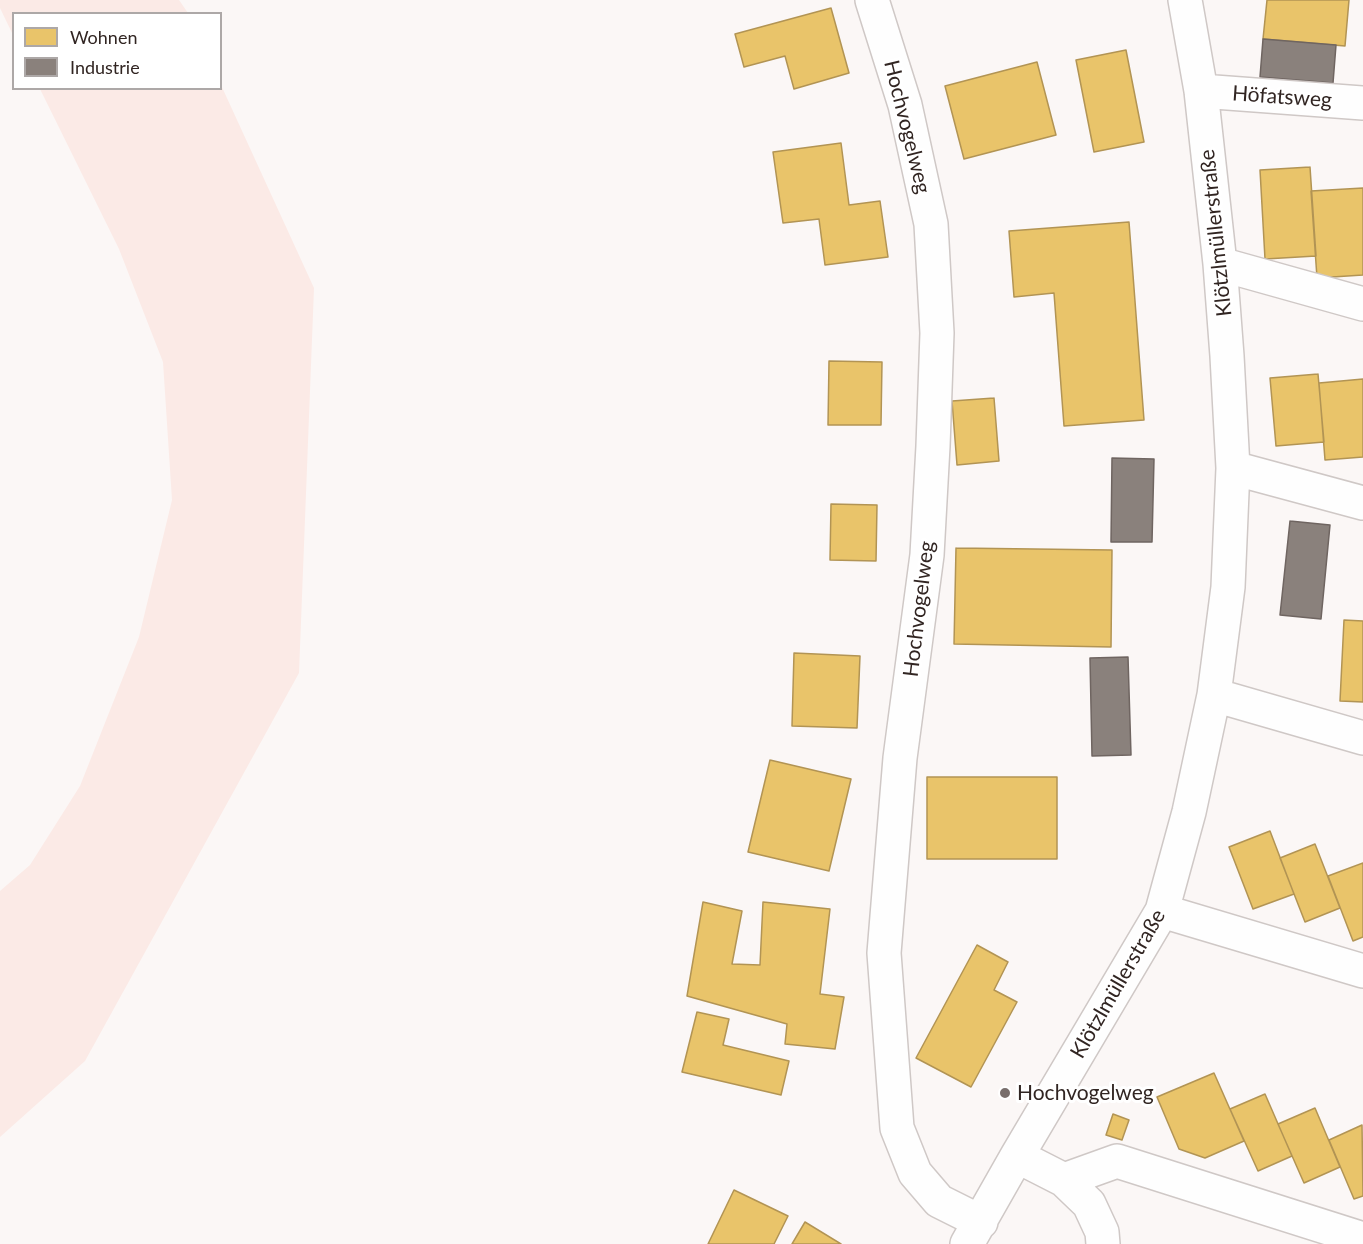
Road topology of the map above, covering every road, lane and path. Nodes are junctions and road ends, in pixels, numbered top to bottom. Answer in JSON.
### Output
{"nodes":[{"id":1,"x":872,"y":0,"type":"edge"},
{"id":2,"x":1185,"y":0,"type":"edge"},
{"id":3,"x":1201,"y":91,"type":"junction"},
{"id":4,"x":1363,"y":103,"type":"edge"},
{"id":5,"x":1220,"y":264,"type":"junction"},
{"id":6,"x":1363,"y":304,"type":"edge"},
{"id":7,"x":1233,"y":468,"type":"junction"},
{"id":8,"x":1363,"y":503,"type":"edge"},
{"id":9,"x":1214,"y":695,"type":"junction"},
{"id":10,"x":1363,"y":738,"type":"edge"},
{"id":11,"x":1162,"y":911,"type":"junction"},
{"id":12,"x":1363,"y":971,"type":"edge"},
{"id":13,"x":1017,"y":1156,"type":"junction"},
{"id":14,"x":1064,"y":1180,"type":"junction"},
{"id":15,"x":974,"y":1233,"type":"edge"},
{"id":16,"x":1363,"y":1239,"type":"edge"},
{"id":17,"x":1103,"y":1244,"type":"edge"}],
"edges":[{"from":1,"to":15,"type":"street","name":"Hochvogelweg"},
{"from":2,"to":3,"type":"street","name":"Klötzlmüllerstraße"},
{"from":3,"to":4,"type":"street","name":"Höfatsweg"},
{"from":3,"to":5,"type":"street","name":"Klötzlmüllerstraße"},
{"from":5,"to":6,"type":"street"},
{"from":5,"to":7,"type":"street","name":"Klötzlmüllerstraße"},
{"from":7,"to":8,"type":"street"},
{"from":7,"to":9,"type":"street","name":"Klötzlmüllerstraße"},
{"from":9,"to":10,"type":"street"},
{"from":9,"to":11,"type":"street","name":"Klötzlmüllerstraße"},
{"from":11,"to":12,"type":"street"},
{"from":11,"to":13,"type":"street","name":"Klötzlmüllerstraße"},
{"from":13,"to":14,"type":"street"},
{"from":13,"to":15,"type":"street","name":"Klötzlmüllerstraße"},
{"from":14,"to":16,"type":"street"},
{"from":14,"to":17,"type":"street"}]}
